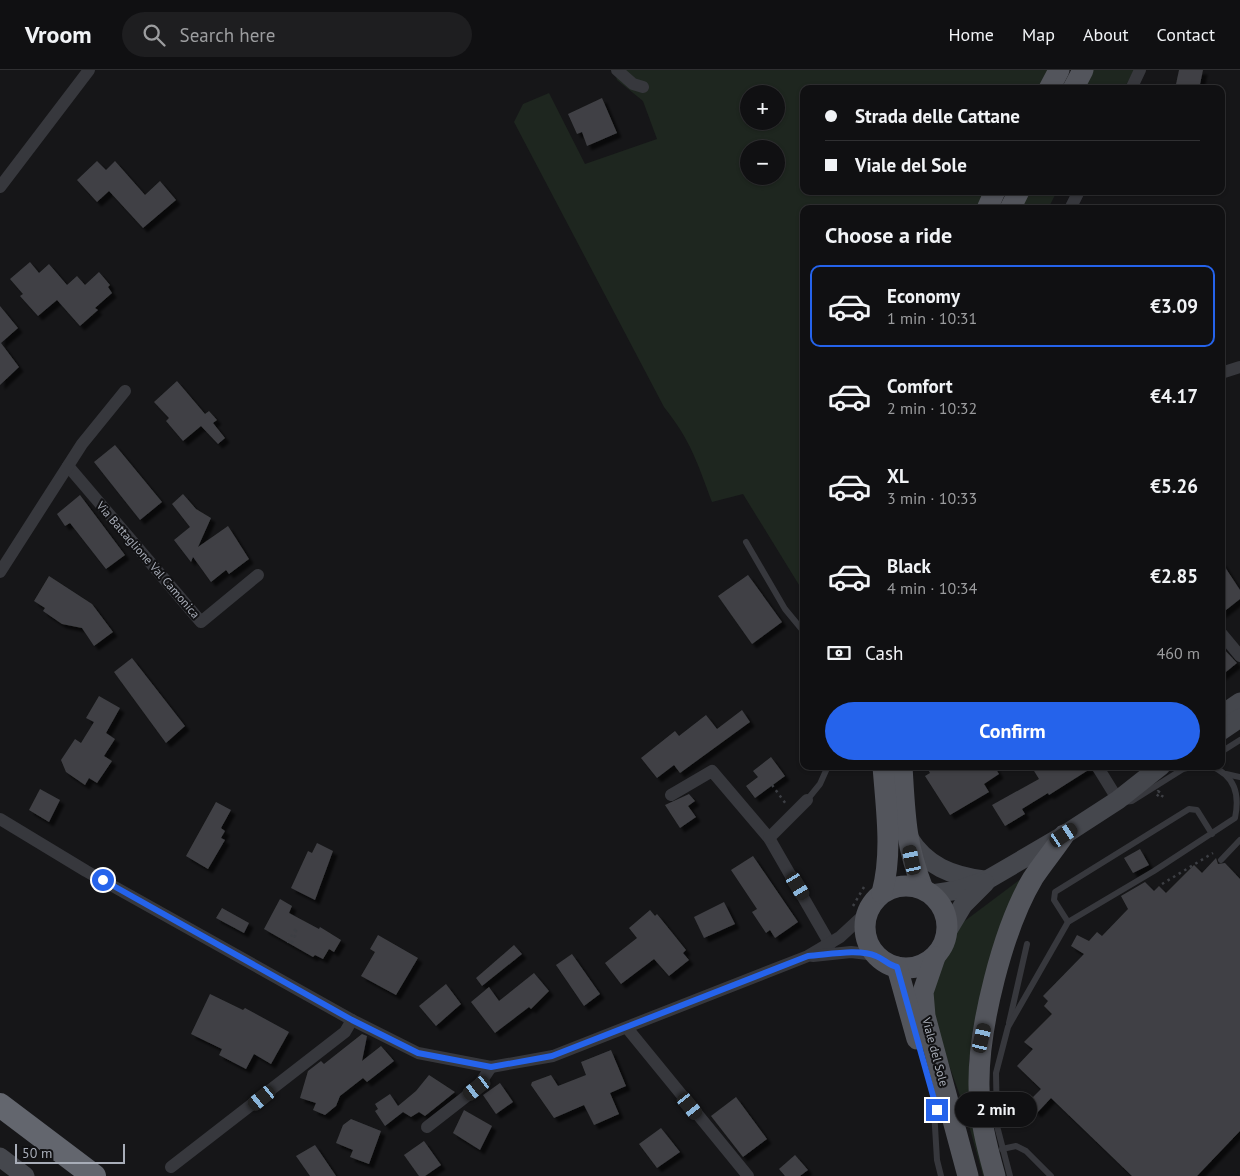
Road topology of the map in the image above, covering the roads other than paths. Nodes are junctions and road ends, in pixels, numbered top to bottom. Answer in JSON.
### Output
{"nodes":[{"id":1,"x":88,"y":70,"type":"edge"},
{"id":2,"x":617,"y":70,"type":"edge"},
{"id":3,"x":1059,"y":70,"type":"edge"},
{"id":4,"x":1083,"y":70,"type":"edge"},
{"id":5,"x":1140,"y":70,"type":"edge"},
{"id":6,"x":1051,"y":85,"type":"edge"},
{"id":7,"x":1075,"y":85,"type":"edge"},
{"id":8,"x":1133,"y":85,"type":"edge"},
{"id":9,"x":643,"y":88,"type":"dead end"},
{"id":10,"x":0,"y":187,"type":"edge"},
{"id":11,"x":1240,"y":367,"type":"edge"},
{"id":12,"x":1225,"y":372,"type":"edge"},
{"id":13,"x":125,"y":391,"type":"dead end"},
{"id":14,"x":68,"y":466,"type":"junction"},
{"id":15,"x":746,"y":542,"type":"dead end"},
{"id":16,"x":0,"y":572,"type":"edge"},
{"id":17,"x":258,"y":575,"type":"dead end"},
{"id":18,"x":800,"y":627,"type":"edge"},
{"id":19,"x":1225,"y":638,"type":"edge"},
{"id":20,"x":1240,"y":656,"type":"edge"},
{"id":21,"x":1240,"y":702,"type":"edge"},
{"id":22,"x":1225,"y":712,"type":"edge"},
{"id":23,"x":1240,"y":718,"type":"edge"},
{"id":24,"x":1225,"y":727,"type":"edge"},
{"id":25,"x":1240,"y":740,"type":"edge"},
{"id":26,"x":1225,"y":749,"type":"edge"},
{"id":27,"x":826,"y":770,"type":"edge"},
{"id":28,"x":883,"y":770,"type":"edge"},
{"id":29,"x":902,"y":770,"type":"edge"},
{"id":30,"x":1099,"y":770,"type":"edge"},
{"id":31,"x":1156,"y":770,"type":"edge"},
{"id":32,"x":1181,"y":770,"type":"edge"},
{"id":33,"x":1218,"y":770,"type":"edge"},
{"id":34,"x":1226,"y":774,"type":"junction"},
{"id":35,"x":1240,"y":777,"type":"edge"},
{"id":36,"x":672,"y":795,"type":"dead end"},
{"id":37,"x":807,"y":800,"type":"joint"},
{"id":38,"x":1118,"y":800,"type":"junction"},
{"id":39,"x":0,"y":819,"type":"edge"},
{"id":40,"x":906,"y":834,"type":"junction"},
{"id":41,"x":1212,"y":834,"type":"junction"},
{"id":42,"x":1064,"y":835,"type":"junction"},
{"id":43,"x":769,"y":838,"type":"junction"},
{"id":44,"x":1240,"y":840,"type":"edge"},
{"id":45,"x":1221,"y":860,"type":"dead end"},
{"id":46,"x":987,"y":880,"type":"junction"},
{"id":47,"x":876,"y":887,"type":"junction"},
{"id":48,"x":928,"y":892,"type":"junction"},
{"id":49,"x":859,"y":910,"type":"junction"},
{"id":50,"x":1068,"y":922,"type":"junction"},
{"id":51,"x":948,"y":930,"type":"junction"},
{"id":52,"x":830,"y":944,"type":"junction"},
{"id":53,"x":1027,"y":944,"type":"dead end"},
{"id":54,"x":876,"y":955,"type":"junction"},
{"id":55,"x":808,"y":956,"type":"junction"},
{"id":56,"x":935,"y":957,"type":"junction"},
{"id":57,"x":897,"y":967,"type":"junction"},
{"id":58,"x":352,"y":1020,"type":"junction"},
{"id":59,"x":1008,"y":1027,"type":"junction"},
{"id":60,"x":627,"y":1028,"type":"junction"},
{"id":61,"x":491,"y":1067,"type":"junction"},
{"id":62,"x":933,"y":1093,"type":"junction"},
{"id":63,"x":0,"y":1105,"type":"edge"},
{"id":64,"x":427,"y":1126,"type":"dead end"},
{"id":65,"x":1002,"y":1150,"type":"junction"},
{"id":66,"x":0,"y":1157,"type":"edge"},
{"id":67,"x":171,"y":1168,"type":"dead end"},
{"id":68,"x":25,"y":1176,"type":"edge"},
{"id":69,"x":94,"y":1176,"type":"edge"},
{"id":70,"x":748,"y":1176,"type":"edge"},
{"id":71,"x":941,"y":1176,"type":"edge"},
{"id":72,"x":956,"y":1176,"type":"edge"},
{"id":73,"x":968,"y":1176,"type":"edge"},
{"id":74,"x":995,"y":1176,"type":"edge"},
{"id":75,"x":1010,"y":1176,"type":"edge"},
{"id":76,"x":1051,"y":1176,"type":"edge"}],
"edges":[{"from":1,"to":10,"type":"street"},
{"from":2,"to":9,"type":"street"},
{"from":3,"to":6,"type":"main road"},
{"from":4,"to":7,"type":"main road"},
{"from":5,"to":8,"type":"street"},
{"from":11,"to":12,"type":"street"},
{"from":13,"to":14,"type":"street"},
{"from":14,"to":16,"type":"street"},
{"from":14,"to":17,"type":"street","name":"Via Battaglione Val Camonica"},
{"from":15,"to":18,"type":"lane"},
{"from":19,"to":20,"type":"street"},
{"from":21,"to":22,"type":"street"},
{"from":23,"to":24,"type":"street"},
{"from":25,"to":26,"type":"lane"},
{"from":27,"to":37,"type":"lane"},
{"from":28,"to":47,"type":"main road"},
{"from":29,"to":40,"type":"main road"},
{"from":30,"to":38,"type":"street"},
{"from":31,"to":38,"type":"street"},
{"from":32,"to":38,"type":"lane"},
{"from":33,"to":34,"type":"lane"},
{"from":34,"to":35,"type":"lane"},
{"from":34,"to":41,"type":"lane"},
{"from":36,"to":43,"type":"street"},
{"from":37,"to":43,"type":"street"},
{"from":38,"to":42,"type":"street"},
{"from":39,"to":58,"type":"street"},
{"from":40,"to":46,"type":"street"},
{"from":40,"to":48,"type":"main road"},
{"from":41,"to":50,"type":"lane"},
{"from":41,"to":50,"type":"lane"},
{"from":42,"to":46,"type":"street"},
{"from":42,"to":74,"type":"main road"},
{"from":43,"to":52,"type":"street"},
{"from":44,"to":45,"type":"lane"},
{"from":46,"to":48,"type":"street"},
{"from":46,"to":51,"type":"street"},
{"from":47,"to":48,"type":"main road"},
{"from":47,"to":49,"type":"main road"},
{"from":48,"to":51,"type":"main road"},
{"from":49,"to":52,"type":"street"},
{"from":49,"to":54,"type":"main road"},
{"from":50,"to":59,"type":"lane"},
{"from":51,"to":56,"type":"main road","name":"Viale del Sole"},
{"from":52,"to":55,"type":"street"},
{"from":53,"to":59,"type":"lane"},
{"from":54,"to":55,"type":"street"},
{"from":54,"to":57,"type":"main road"},
{"from":55,"to":60,"type":"street"},
{"from":56,"to":57,"type":"main road"},
{"from":56,"to":73,"type":"main road","name":"Viale del Sole"},
{"from":57,"to":62,"type":"main road","name":"Viale del Sole"},
{"from":58,"to":61,"type":"street"},
{"from":58,"to":67,"type":"street"},
{"from":59,"to":65,"type":"lane"},
{"from":60,"to":61,"type":"street"},
{"from":60,"to":70,"type":"street"},
{"from":61,"to":64,"type":"street"},
{"from":62,"to":71,"type":"lane"},
{"from":62,"to":72,"type":"main road","name":"Viale del Sole"},
{"from":63,"to":69,"type":"highway"},
{"from":65,"to":75,"type":"lane"},
{"from":65,"to":76,"type":"lane"},
{"from":66,"to":68,"type":"street"}]}
